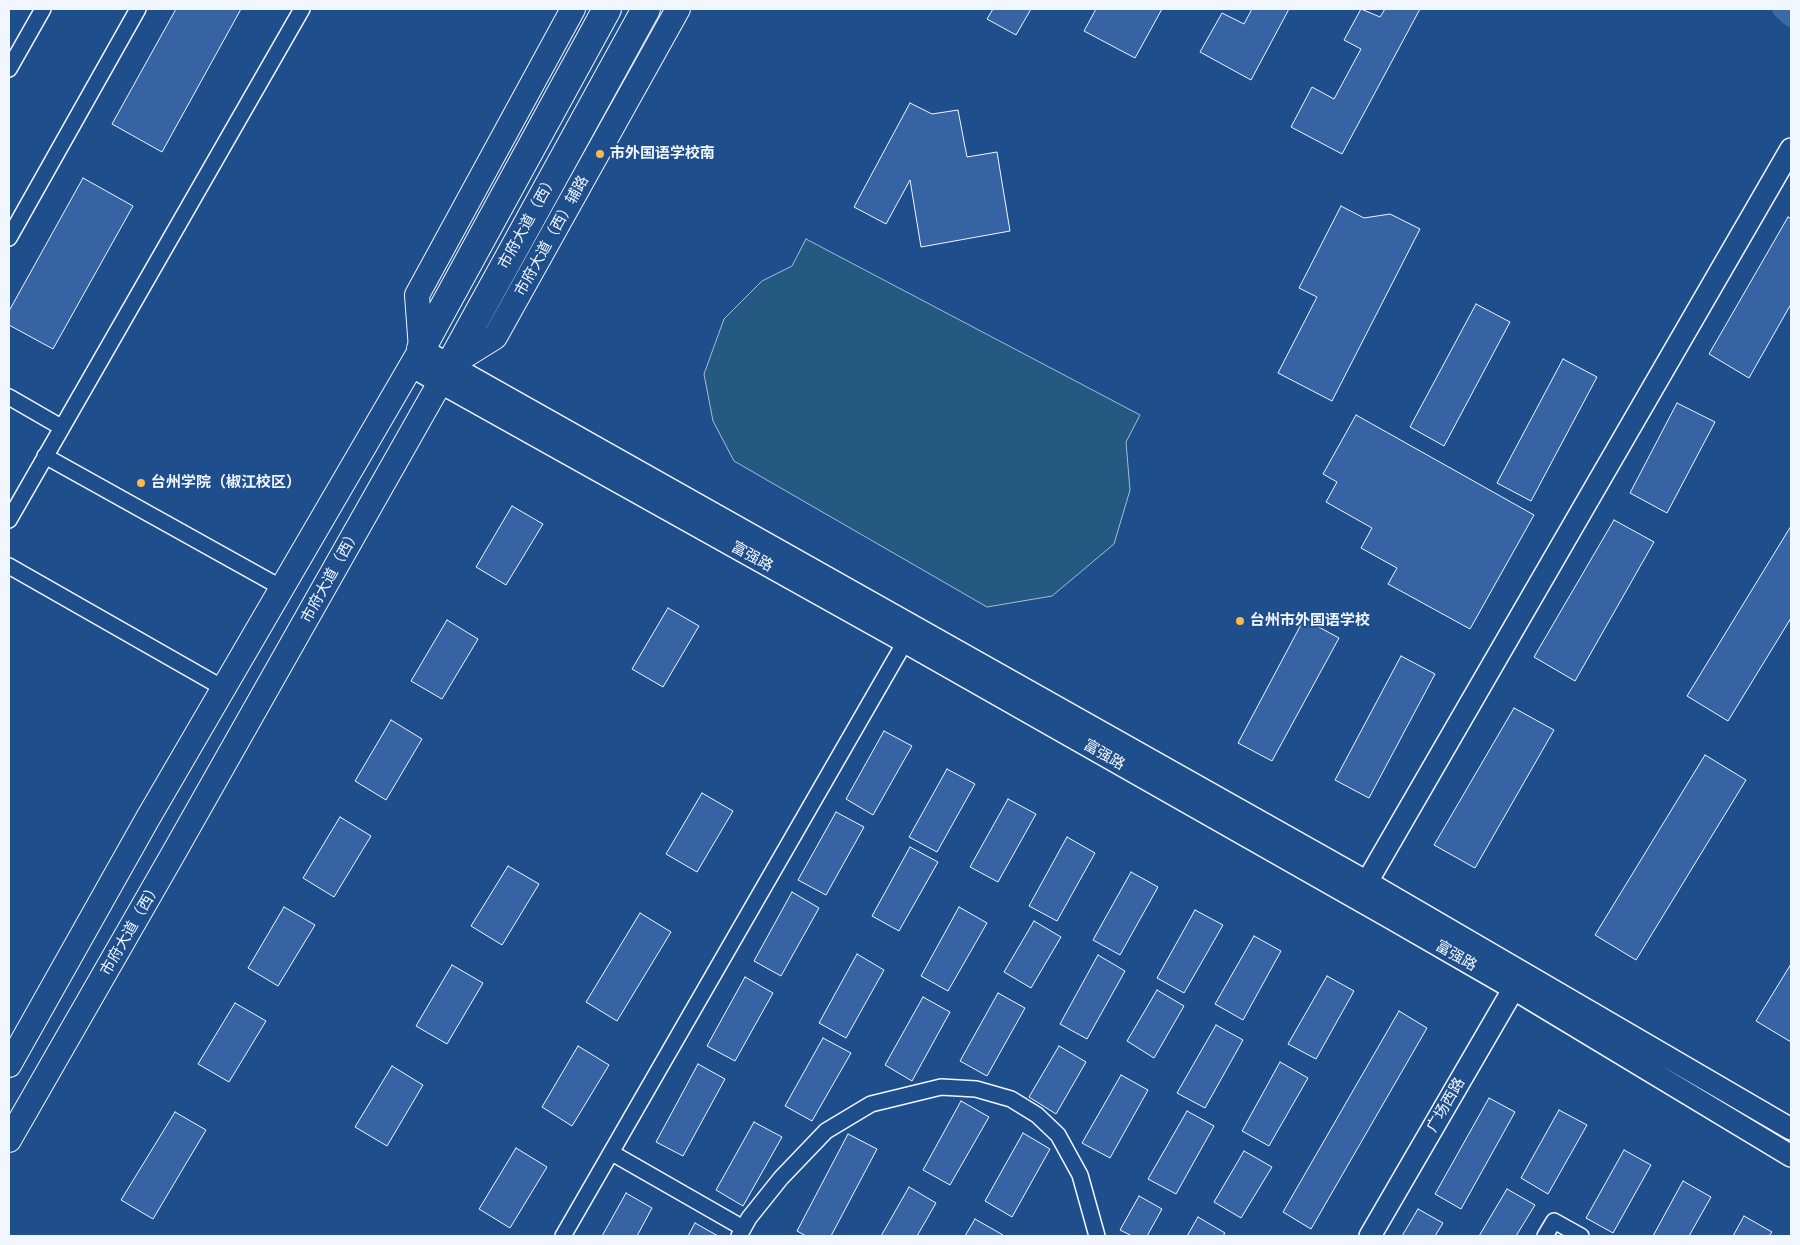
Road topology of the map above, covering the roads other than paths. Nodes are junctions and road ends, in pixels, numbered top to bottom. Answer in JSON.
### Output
{"nodes":[{"id":1,"x":43,"y":9,"type":"edge"},
{"id":2,"x":138,"y":9,"type":"edge"},
{"id":3,"x":302,"y":9,"type":"edge"},
{"id":4,"x":573,"y":9,"type":"edge"},
{"id":5,"x":607,"y":9,"type":"edge"},
{"id":6,"x":646,"y":9,"type":"edge"},
{"id":7,"x":678,"y":9,"type":"edge"},
{"id":8,"x":9,"y":69,"type":"edge"},
{"id":9,"x":1791,"y":149,"type":"edge"},
{"id":10,"x":9,"y":238,"type":"edge"},
{"id":11,"x":416,"y":358,"type":"junction"},
{"id":12,"x":445,"y":374,"type":"junction"},
{"id":13,"x":9,"y":397,"type":"edge"},
{"id":14,"x":61,"y":427,"type":"junction"},
{"id":15,"x":45,"y":456,"type":"junction"},
{"id":16,"x":9,"y":520,"type":"edge"},
{"id":17,"x":9,"y":566,"type":"edge"},
{"id":18,"x":282,"y":588,"type":"junction"},
{"id":19,"x":905,"y":642,"type":"junction"},
{"id":20,"x":223,"y":688,"type":"junction"},
{"id":21,"x":1362,"y":890,"type":"junction"},
{"id":22,"x":1518,"y":981,"type":"junction"},
{"id":23,"x":9,"y":1065,"type":"edge"},
{"id":24,"x":1791,"y":1128,"type":"edge"},
{"id":25,"x":9,"y":1140,"type":"edge"},
{"id":26,"x":612,"y":1153,"type":"junction"},
{"id":27,"x":1791,"y":1156,"type":"edge"},
{"id":28,"x":741,"y":1232,"type":"edge"},
{"id":29,"x":563,"y":1236,"type":"edge"},
{"id":30,"x":1097,"y":1236,"type":"edge"},
{"id":31,"x":1370,"y":1236,"type":"edge"},
{"id":32,"x":1545,"y":1236,"type":"edge"},
{"id":33,"x":1581,"y":1236,"type":"edge"}],
"edges":[{"from":1,"to":8,"type":"street"},
{"from":2,"to":10,"type":"street"},
{"from":3,"to":14,"type":"street"},
{"from":4,"to":11,"type":"main road"},
{"from":5,"to":11,"type":"highway"},
{"from":6,"to":12,"type":"highway","name":"市府大道（西）"},
{"from":7,"to":12,"type":"main road","name":"市府大道（西）辅路"},
{"from":9,"to":21,"type":"main road"},
{"from":11,"to":12,"type":"main road","name":"富强路"},
{"from":11,"to":18,"type":"main road"},
{"from":12,"to":19,"type":"main road","name":"富强路"},
{"from":12,"to":21,"type":"main road","name":"富强路"},
{"from":12,"to":25,"type":"main road","name":"市府大道（西）"},
{"from":13,"to":14,"type":"street"},
{"from":14,"to":15,"type":"street"},
{"from":15,"to":16,"type":"street"},
{"from":15,"to":18,"type":"street"},
{"from":17,"to":20,"type":"street"},
{"from":18,"to":20,"type":"main road"},
{"from":19,"to":21,"type":"main road","name":"富强路"},
{"from":19,"to":26,"type":"street"},
{"from":20,"to":23,"type":"main road"},
{"from":21,"to":22,"type":"main road","name":"富强路"},
{"from":22,"to":24,"type":"main road","name":"富强路"},
{"from":22,"to":27,"type":"main road","name":"富强路"},
{"from":22,"to":31,"type":"main road","name":"广场西路"},
{"from":26,"to":28,"type":"street"},
{"from":26,"to":29,"type":"street"},
{"from":28,"to":30,"type":"street"},
{"from":32,"to":33,"type":"street"}]}
